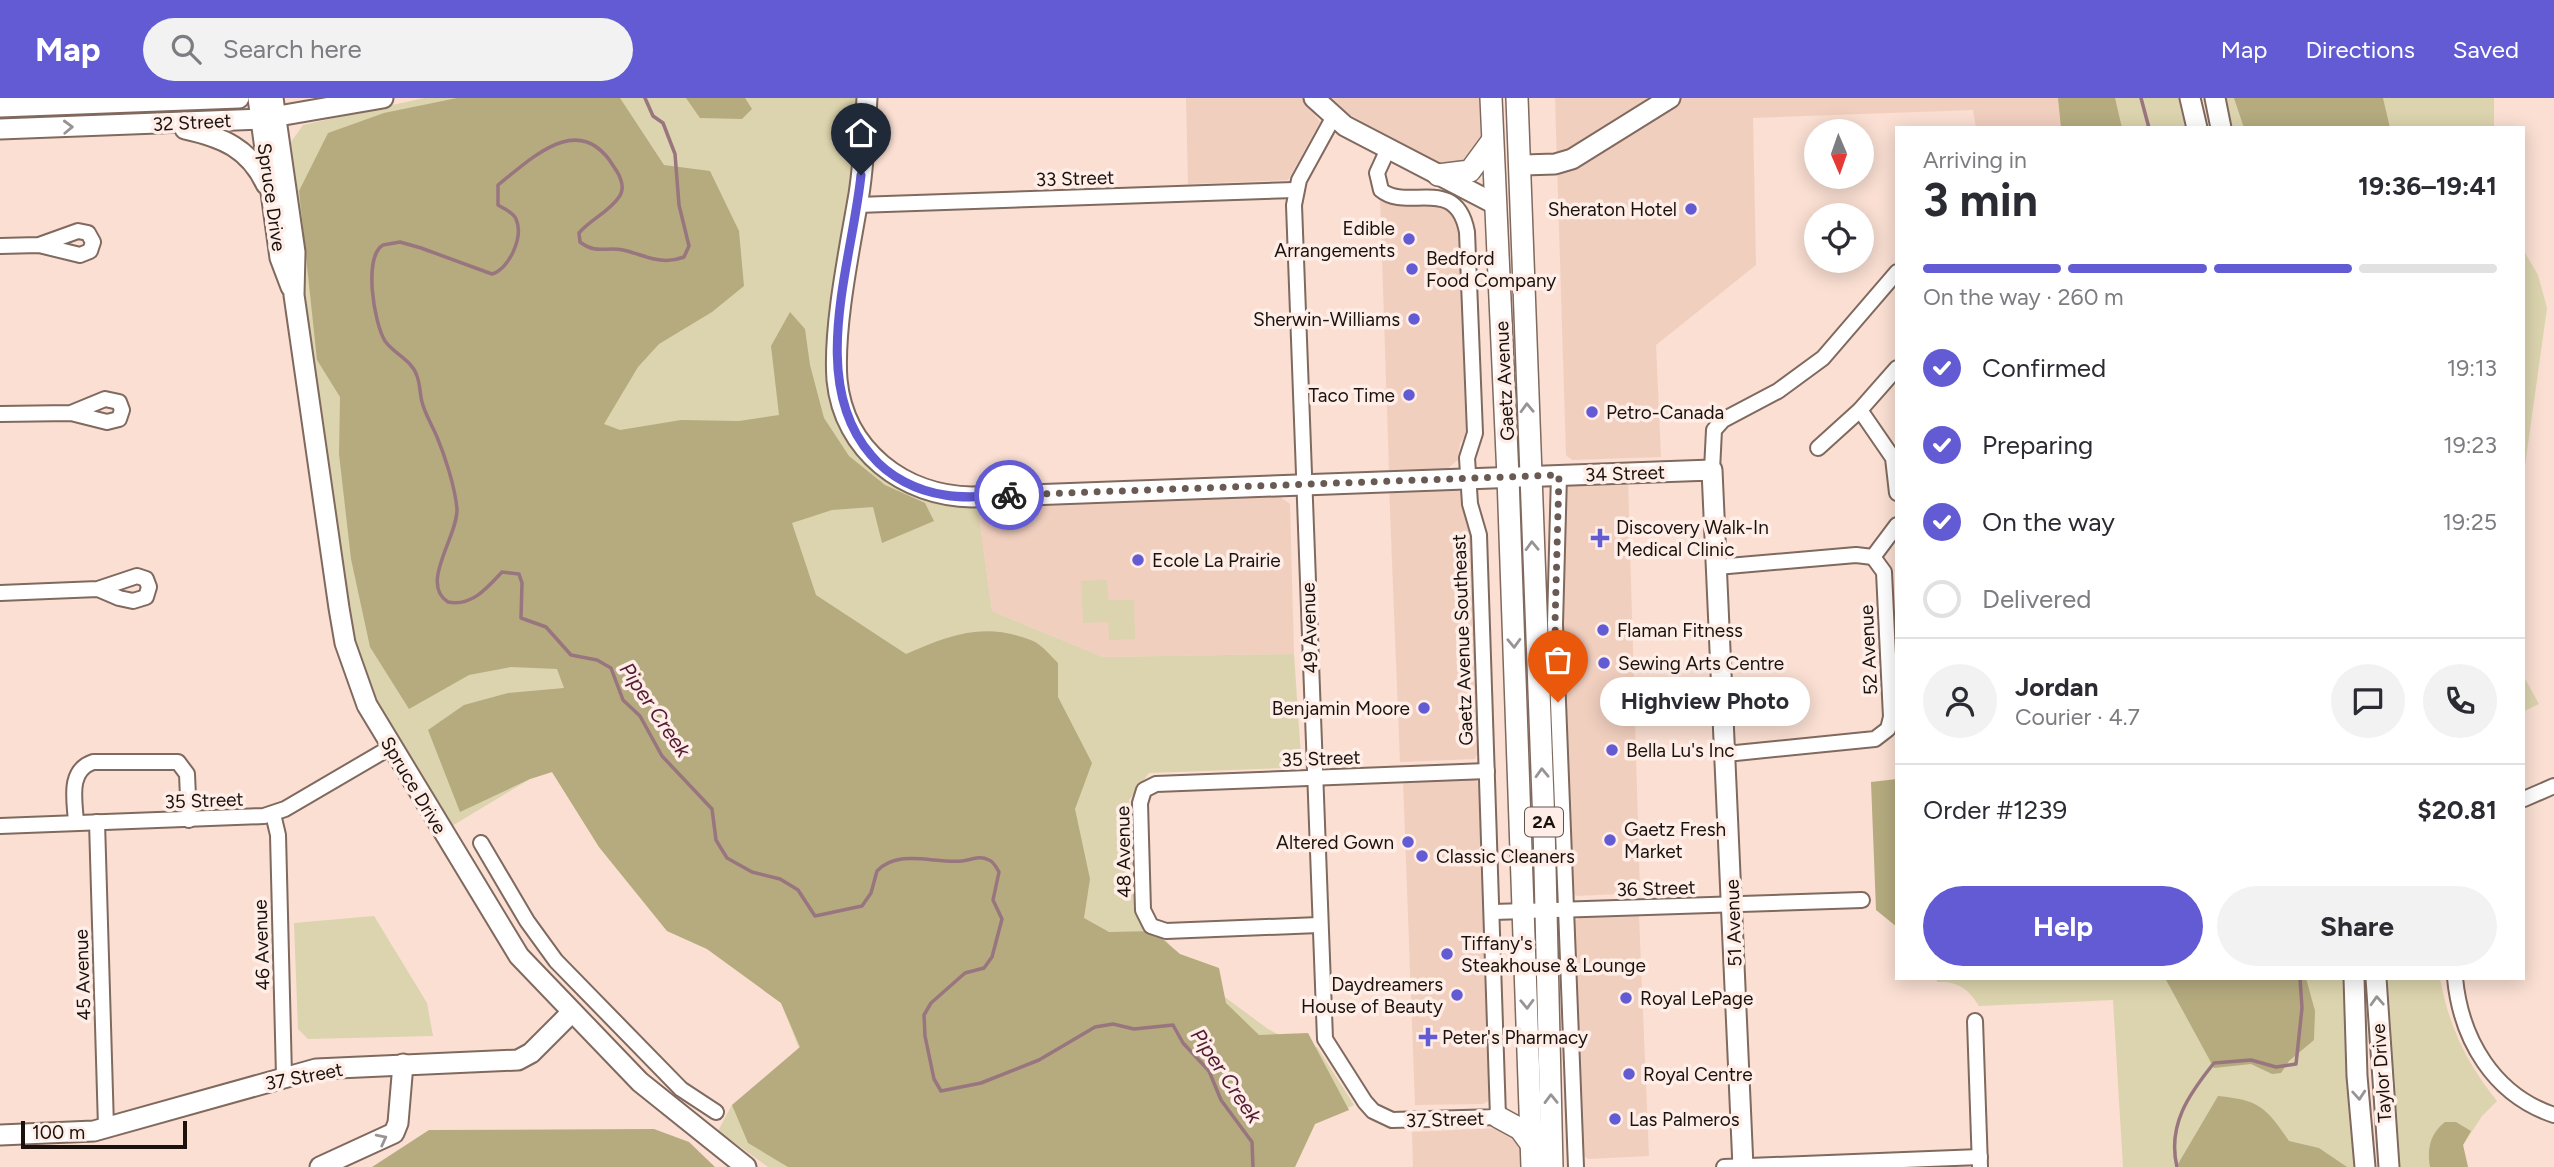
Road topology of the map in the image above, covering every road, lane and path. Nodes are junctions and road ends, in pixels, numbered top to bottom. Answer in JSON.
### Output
{"nodes":[{"id":1,"x":239,"y":98,"type":"edge"},
{"id":2,"x":258,"y":98,"type":"edge"},
{"id":3,"x":383,"y":98,"type":"edge"},
{"id":4,"x":867,"y":98,"type":"edge"},
{"id":5,"x":1314,"y":98,"type":"edge"},
{"id":6,"x":1491,"y":98,"type":"edge"},
{"id":7,"x":1501,"y":98,"type":"edge"},
{"id":8,"x":1517,"y":98,"type":"edge"},
{"id":9,"x":1670,"y":98,"type":"edge"},
{"id":10,"x":2190,"y":98,"type":"edge"},
{"id":11,"x":2215,"y":98,"type":"edge"},
{"id":12,"x":0,"y":107,"type":"edge"},
{"id":13,"x":270,"y":111,"type":"edge"},
{"id":14,"x":1333,"y":118,"type":"junction"},
{"id":15,"x":157,"y":124,"type":"junction"},
{"id":16,"x":2197,"y":126,"type":"edge"},
{"id":17,"x":2221,"y":126,"type":"edge"},
{"id":18,"x":0,"y":130,"type":"edge"},
{"id":19,"x":1492,"y":141,"type":"junction"},
{"id":20,"x":1388,"y":149,"type":"junction"},
{"id":21,"x":1520,"y":165,"type":"junction"},
{"id":22,"x":1438,"y":175,"type":"junction"},
{"id":23,"x":1296,"y":190,"type":"junction"},
{"id":24,"x":272,"y":197,"type":"junction"},
{"id":25,"x":1495,"y":204,"type":"junction"},
{"id":26,"x":857,"y":205,"type":"junction"},
{"id":27,"x":39,"y":245,"type":"dead end"},
{"id":28,"x":0,"y":246,"type":"edge"},
{"id":29,"x":1895,"y":274,"type":"edge"},
{"id":30,"x":294,"y":295,"type":"junction"},
{"id":31,"x":1525,"y":349,"type":"junction"},
{"id":32,"x":1895,"y":370,"type":"edge"},
{"id":33,"x":1860,"y":410,"type":"junction"},
{"id":34,"x":71,"y":413,"type":"dead end"},
{"id":35,"x":0,"y":414,"type":"edge"},
{"id":36,"x":1818,"y":449,"type":"dead end"},
{"id":37,"x":1712,"y":470,"type":"junction"},
{"id":38,"x":1895,"y":470,"type":"edge"},
{"id":39,"x":1559,"y":475,"type":"junction"},
{"id":40,"x":1519,"y":477,"type":"junction"},
{"id":41,"x":1468,"y":478,"type":"junction"},
{"id":42,"x":1304,"y":484,"type":"junction"},
{"id":43,"x":1895,"y":528,"type":"edge"},
{"id":44,"x":1874,"y":557,"type":"junction"},
{"id":45,"x":1717,"y":567,"type":"junction"},
{"id":46,"x":99,"y":589,"type":"dead end"},
{"id":47,"x":0,"y":593,"type":"edge"},
{"id":48,"x":391,"y":747,"type":"junction"},
{"id":49,"x":1726,"y":754,"type":"junction"},
{"id":50,"x":1487,"y":771,"type":"junction"},
{"id":51,"x":1314,"y":778,"type":"junction"},
{"id":52,"x":1156,"y":784,"type":"joint"},
{"id":53,"x":2554,"y":786,"type":"edge"},
{"id":54,"x":2525,"y":799,"type":"edge"},
{"id":55,"x":273,"y":814,"type":"junction"},
{"id":56,"x":189,"y":820,"type":"junction"},
{"id":57,"x":97,"y":822,"type":"junction"},
{"id":58,"x":76,"y":823,"type":"junction"},
{"id":59,"x":0,"y":825,"type":"edge"},
{"id":60,"x":481,"y":843,"type":"dead end"},
{"id":61,"x":1862,"y":900,"type":"dead end"},
{"id":62,"x":1732,"y":905,"type":"junction"},
{"id":63,"x":1556,"y":910,"type":"junction"},
{"id":64,"x":1524,"y":911,"type":"junction"},
{"id":65,"x":1493,"y":912,"type":"junction"},
{"id":66,"x":1319,"y":925,"type":"junction"},
{"id":67,"x":2354,"y":980,"type":"edge"},
{"id":68,"x":2376,"y":980,"type":"edge"},
{"id":69,"x":2455,"y":980,"type":"edge"},
{"id":70,"x":589,"y":997,"type":"junction"},
{"id":71,"x":572,"y":1013,"type":"junction"},
{"id":72,"x":1975,"y":1021,"type":"dead end"},
{"id":73,"x":403,"y":1065,"type":"junction"},
{"id":74,"x":284,"y":1076,"type":"junction"},
{"id":75,"x":1529,"y":1093,"type":"junction"},
{"id":76,"x":716,"y":1112,"type":"dead end"},
{"id":77,"x":2554,"y":1115,"type":"edge"},
{"id":78,"x":1498,"y":1117,"type":"junction"},
{"id":79,"x":1392,"y":1120,"type":"joint"},
{"id":80,"x":106,"y":1127,"type":"junction"},
{"id":81,"x":0,"y":1135,"type":"edge"},
{"id":82,"x":1531,"y":1144,"type":"junction"},
{"id":83,"x":1980,"y":1162,"type":"edge"},
{"id":84,"x":320,"y":1167,"type":"edge"},
{"id":85,"x":746,"y":1167,"type":"edge"},
{"id":86,"x":1532,"y":1167,"type":"edge"},
{"id":87,"x":1552,"y":1167,"type":"edge"},
{"id":88,"x":1576,"y":1167,"type":"edge"},
{"id":89,"x":1724,"y":1167,"type":"edge"},
{"id":90,"x":1743,"y":1167,"type":"edge"},
{"id":91,"x":2365,"y":1167,"type":"edge"},
{"id":92,"x":2389,"y":1167,"type":"edge"}],
"edges":[{"from":1,"to":12,"type":"street","name":"32 Street"},
{"from":2,"to":13,"type":"street","name":"Spruce Drive"},
{"from":3,"to":13,"type":"street","name":"32 Street"},
{"from":4,"to":26,"type":"street","name":"34 Street"},
{"from":5,"to":14,"type":"street"},
{"from":6,"to":19,"type":"main road","name":"Gaetz Avenue","number":"2A"},
{"from":7,"to":21,"type":"main road"},
{"from":8,"to":21,"type":"main road","name":"Gaetz Avenue","number":"2A"},
{"from":9,"to":21,"type":"street"},
{"from":10,"to":16,"type":"street"},
{"from":11,"to":17,"type":"street"},
{"from":13,"to":15,"type":"street","name":"32 Street"},
{"from":13,"to":24,"type":"street","name":"Spruce Drive"},
{"from":13,"to":30,"type":"street","name":"Spruce Drive"},
{"from":14,"to":20,"type":"street"},
{"from":14,"to":23,"type":"street","name":"49 Avenue"},
{"from":18,"to":15,"type":"street","name":"32 Street","one_way":true},
{"from":15,"to":24,"type":"street"},
{"from":19,"to":22,"type":"main road"},
{"from":19,"to":25,"type":"main road","name":"Gaetz Avenue","number":"2A"},
{"from":20,"to":22,"type":"street"},
{"from":20,"to":41,"type":"street","name":"Gaetz Avenue Southeast"},
{"from":21,"to":31,"type":"main road","name":"Gaetz Avenue","number":"2A"},
{"from":22,"to":25,"type":"street"},
{"from":23,"to":26,"type":"street","name":"33 Street"},
{"from":23,"to":42,"type":"street","name":"49 Avenue"},
{"from":24,"to":30,"type":"street","name":"Spruce Drive"},
{"from":25,"to":31,"type":"main road"},
{"from":25,"to":40,"type":"main road","name":"Gaetz Avenue","number":"2A"},
{"from":26,"to":42,"type":"street","name":"34 Street"},
{"from":27,"to":28,"type":"street"},
{"from":29,"to":37,"type":"street"},
{"from":30,"to":48,"type":"street","name":"Spruce Drive"},
{"from":40,"to":31,"type":"main road","name":"Gaetz Avenue","number":"2A","one_way":true},
{"from":32,"to":33,"type":"street"},
{"from":33,"to":36,"type":"street"},
{"from":33,"to":38,"type":"street"},
{"from":34,"to":35,"type":"street"},
{"from":37,"to":39,"type":"street","name":"34 Street"},
{"from":37,"to":45,"type":"street","name":"51 Avenue"},
{"from":39,"to":40,"type":"street","name":"34 Street"},
{"from":39,"to":63,"type":"street"},
{"from":40,"to":41,"type":"street","name":"34 Street"},
{"from":63,"to":40,"type":"main road","name":"Gaetz Avenue","number":"2A","one_way":true},
{"from":40,"to":64,"type":"main road","name":"Gaetz Avenue","number":"2A","one_way":true},
{"from":41,"to":42,"type":"street","name":"34 Street"},
{"from":41,"to":50,"type":"street","name":"Gaetz Avenue Southeast"},
{"from":42,"to":51,"type":"street","name":"49 Avenue"},
{"from":43,"to":44,"type":"street"},
{"from":44,"to":45,"type":"street"},
{"from":44,"to":49,"type":"street","name":"52 Avenue"},
{"from":45,"to":49,"type":"street","name":"51 Avenue"},
{"from":46,"to":47,"type":"street"},
{"from":48,"to":55,"type":"street","name":"35 Street"},
{"from":48,"to":71,"type":"street","name":"Spruce Drive"},
{"from":49,"to":62,"type":"street","name":"51 Avenue"},
{"from":50,"to":51,"type":"street","name":"35 Street"},
{"from":50,"to":65,"type":"street","name":"Gaetz Avenue Southeast"},
{"from":51,"to":52,"type":"street","name":"35 Street"},
{"from":51,"to":66,"type":"street","name":"49 Avenue"},
{"from":52,"to":66,"type":"street","name":"48 Avenue"},
{"from":53,"to":54,"type":"street"},
{"from":55,"to":56,"type":"street","name":"35 Street"},
{"from":55,"to":74,"type":"street","name":"46 Avenue"},
{"from":56,"to":57,"type":"street","name":"35 Street"},
{"from":56,"to":58,"type":"street"},
{"from":57,"to":58,"type":"street","name":"35 Street"},
{"from":57,"to":80,"type":"street","name":"45 Avenue"},
{"from":58,"to":59,"type":"street","name":"35 Street"},
{"from":60,"to":70,"type":"street"},
{"from":61,"to":62,"type":"street","name":"36 Street"},
{"from":62,"to":63,"type":"street","name":"36 Street"},
{"from":62,"to":90,"type":"street","name":"51 Avenue"},
{"from":63,"to":64,"type":"street","name":"36 Street"},
{"from":87,"to":63,"type":"main road","name":"Gaetz Avenue","number":"2A","one_way":true},
{"from":63,"to":88,"type":"street"},
{"from":64,"to":65,"type":"street","name":"36 Street"},
{"from":64,"to":75,"type":"main road","name":"Gaetz Avenue","number":"2A","one_way":true},
{"from":65,"to":78,"type":"street","name":"Gaetz Avenue Southeast"},
{"from":66,"to":79,"type":"street","name":"49 Avenue"},
{"from":67,"to":91,"type":"street","name":"Taylor Drive","one_way":true},
{"from":92,"to":68,"type":"street","name":"Taylor Drive","one_way":true},
{"from":69,"to":77,"type":"street"},
{"from":70,"to":71,"type":"street","name":"37 Street"},
{"from":70,"to":76,"type":"street"},
{"from":71,"to":73,"type":"street","name":"37 Street"},
{"from":71,"to":85,"type":"street","name":"Spruce Drive"},
{"from":72,"to":83,"type":"street"},
{"from":73,"to":74,"type":"street","name":"37 Street"},
{"from":84,"to":73,"type":"street","one_way":true},
{"from":74,"to":80,"type":"street","name":"37 Street"},
{"from":75,"to":78,"type":"main road"},
{"from":75,"to":82,"type":"main road","name":"Gaetz Avenue","number":"2A"},
{"from":78,"to":79,"type":"street","name":"37 Street"},
{"from":78,"to":82,"type":"main road"},
{"from":80,"to":81,"type":"street","name":"37 Street"},
{"from":82,"to":86,"type":"main road","name":"Gaetz Avenue","number":"2A"},
{"from":83,"to":90,"type":"street"},
{"from":89,"to":90,"type":"street"}]}
